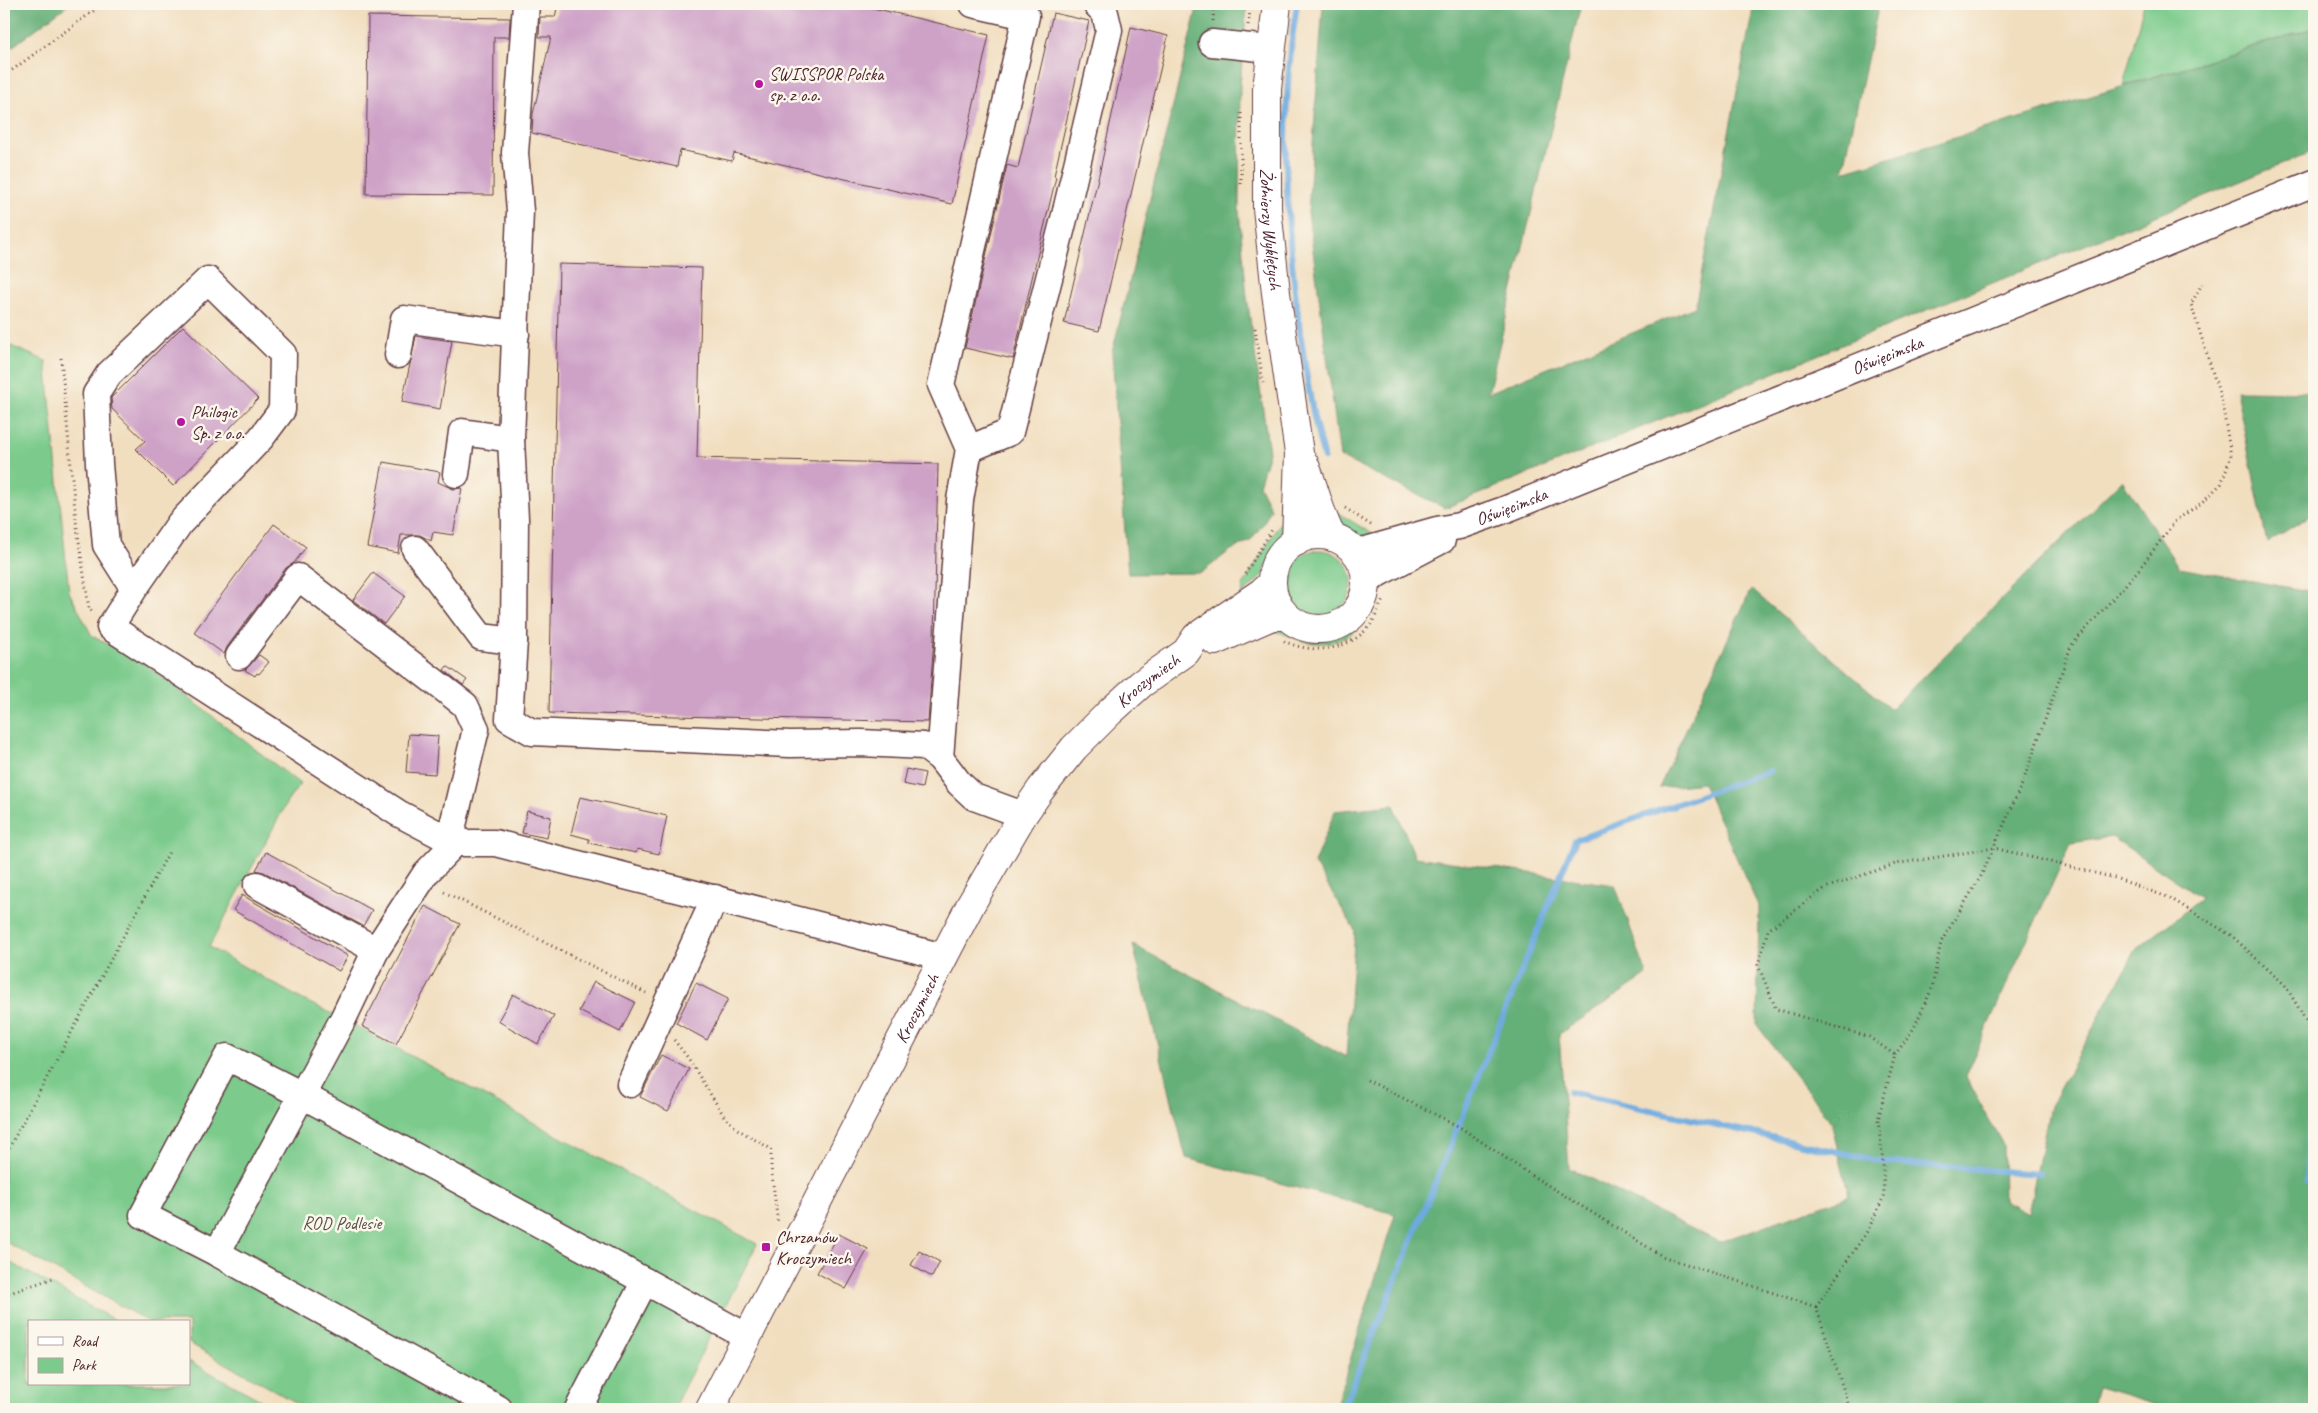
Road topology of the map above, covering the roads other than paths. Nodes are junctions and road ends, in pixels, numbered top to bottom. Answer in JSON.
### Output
{"nodes":[{"id":1,"x":526,"y":4,"type":"edge"},
{"id":2,"x":973,"y":4,"type":"edge"},
{"id":3,"x":1096,"y":4,"type":"edge"},
{"id":4,"x":1277,"y":4,"type":"edge"},
{"id":5,"x":1032,"y":10,"type":"edge"},
{"id":6,"x":1212,"y":43,"type":"dead end"},
{"id":7,"x":1270,"y":49,"type":"junction"},
{"id":8,"x":2314,"y":183,"type":"edge"},
{"id":9,"x":516,"y":334,"type":"junction"},
{"id":10,"x":398,"y":355,"type":"dead end"},
{"id":11,"x":511,"y":439,"type":"junction"},
{"id":12,"x":969,"y":449,"type":"junction"},
{"id":13,"x":1299,"y":453,"type":"junction"},
{"id":14,"x":456,"y":474,"type":"dead end"},
{"id":15,"x":1459,"y":526,"type":"junction"},
{"id":16,"x":1296,"y":542,"type":"junction"},
{"id":17,"x":1343,"y":544,"type":"junction"},
{"id":18,"x":415,"y":549,"type":"dead end"},
{"id":19,"x":1272,"y":583,"type":"junction"},
{"id":20,"x":134,"y":589,"type":"junction"},
{"id":21,"x":1378,"y":589,"type":"junction"},
{"id":22,"x":1282,"y":628,"type":"junction"},
{"id":23,"x":514,"y":641,"type":"junction"},
{"id":24,"x":1186,"y":652,"type":"junction"},
{"id":25,"x":238,"y":656,"type":"dead end"},
{"id":26,"x":940,"y":758,"type":"junction"},
{"id":27,"x":1023,"y":815,"type":"junction"},
{"id":28,"x":455,"y":843,"type":"junction"},
{"id":29,"x":257,"y":885,"type":"dead end"},
{"id":30,"x":715,"y":898,"type":"junction"},
{"id":31,"x":376,"y":950,"type":"junction"},
{"id":32,"x":944,"y":957,"type":"junction"},
{"id":33,"x":630,"y":1084,"type":"dead end"},
{"id":34,"x":302,"y":1095,"type":"junction"},
{"id":35,"x":216,"y":1253,"type":"junction"},
{"id":36,"x":645,"y":1281,"type":"junction"},
{"id":37,"x":733,"y":1329,"type":"dead end"},
{"id":38,"x":499,"y":1409,"type":"edge"},
{"id":39,"x":578,"y":1409,"type":"edge"},
{"id":40,"x":710,"y":1409,"type":"edge"}],
"edges":[{"from":1,"to":9,"type":"street"},
{"from":2,"to":5,"type":"street"},
{"from":3,"to":12,"type":"street"},
{"from":4,"to":7,"type":"main road","name":"Żołnierzy Wyklętych"},
{"from":5,"to":12,"type":"street"},
{"from":6,"to":7,"type":"street"},
{"from":7,"to":13,"type":"main road","name":"Żołnierzy Wyklętych"},
{"from":8,"to":15,"type":"street","name":"Oświęcimska"},
{"from":9,"to":10,"type":"street"},
{"from":9,"to":11,"type":"street"},
{"from":11,"to":14,"type":"street"},
{"from":11,"to":23,"type":"street"},
{"from":12,"to":26,"type":"street"},
{"from":13,"to":16,"type":"main road","name":"Żołnierzy Wyklętych"},
{"from":13,"to":17,"type":"main road","name":"Żołnierzy Wyklętych"},
{"from":15,"to":17,"type":"street","name":"Oświęcimska"},
{"from":15,"to":21,"type":"street","name":"Oświęcimska"},
{"from":16,"to":17,"type":"main road"},
{"from":16,"to":19,"type":"main road"},
{"from":17,"to":21,"type":"main road"},
{"from":18,"to":23,"type":"street"},
{"from":19,"to":22,"type":"main road"},
{"from":19,"to":24,"type":"main road","name":"Kroczymiech"},
{"from":20,"to":20,"type":"street"},
{"from":20,"to":28,"type":"street"},
{"from":21,"to":22,"type":"main road"},
{"from":22,"to":24,"type":"main road","name":"Kroczymiech"},
{"from":23,"to":26,"type":"street"},
{"from":24,"to":27,"type":"main road","name":"Kroczymiech"},
{"from":25,"to":28,"type":"street"},
{"from":26,"to":27,"type":"street"},
{"from":27,"to":32,"type":"main road","name":"Kroczymiech"},
{"from":28,"to":30,"type":"street"},
{"from":28,"to":31,"type":"street"},
{"from":29,"to":31,"type":"street"},
{"from":30,"to":32,"type":"street"},
{"from":30,"to":33,"type":"street"},
{"from":31,"to":34,"type":"street"},
{"from":32,"to":40,"type":"main road","name":"Kroczymiech"},
{"from":34,"to":35,"type":"street"},
{"from":34,"to":35,"type":"street"},
{"from":34,"to":36,"type":"street"},
{"from":35,"to":38,"type":"street"},
{"from":36,"to":37,"type":"street"},
{"from":36,"to":39,"type":"street"}]}
